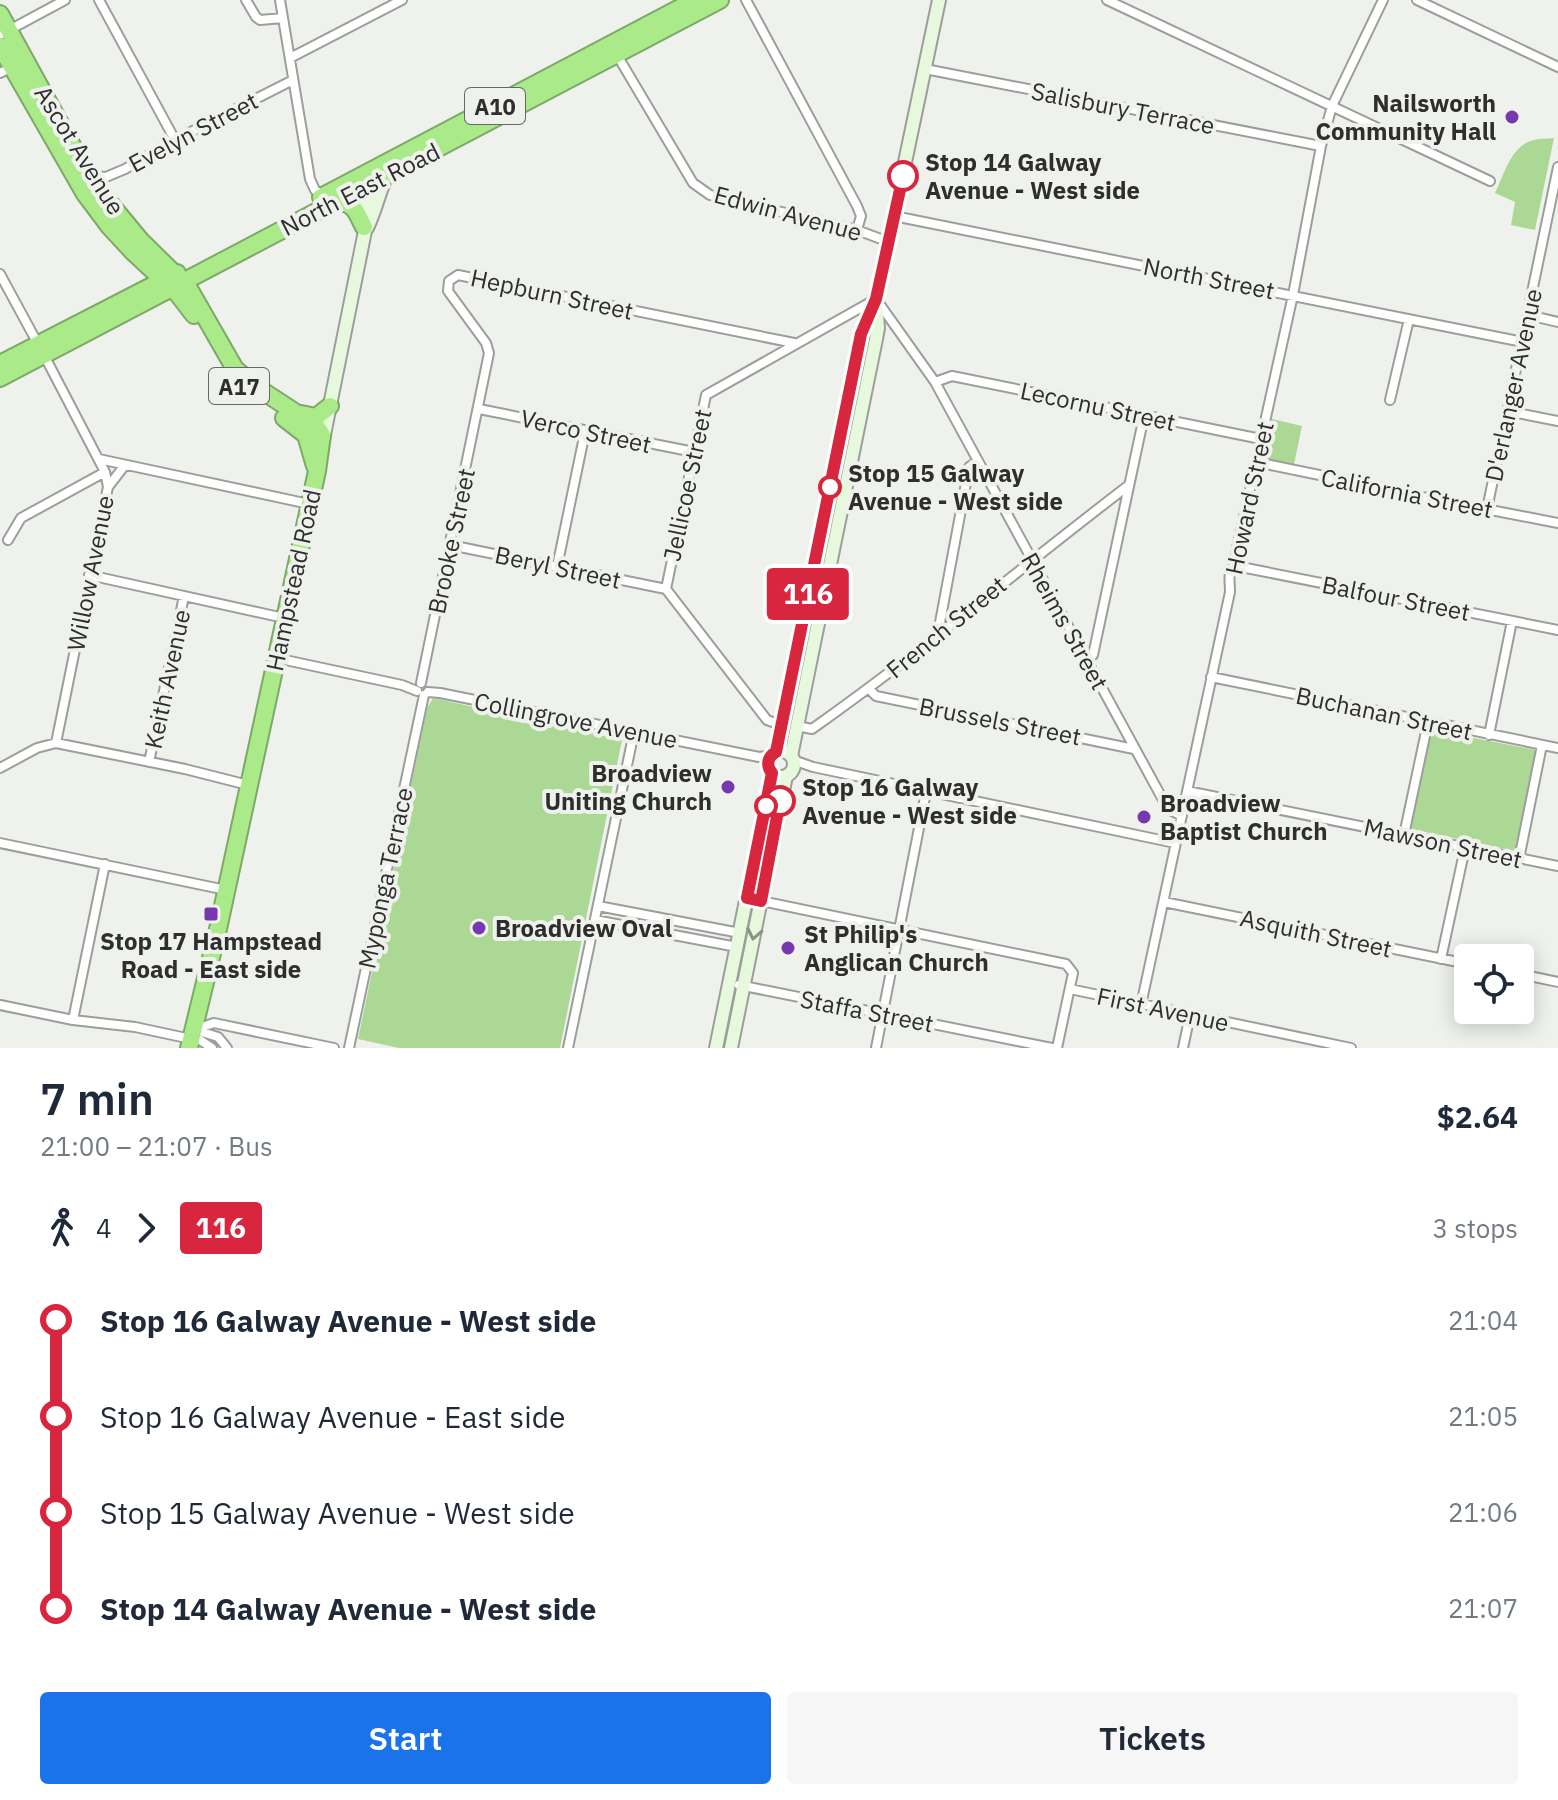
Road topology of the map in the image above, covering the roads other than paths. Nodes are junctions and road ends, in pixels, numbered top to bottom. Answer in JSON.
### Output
{"nodes":[{"id":1,"x":65,"y":0,"type":"edge"},
{"id":2,"x":99,"y":0,"type":"edge"},
{"id":3,"x":246,"y":0,"type":"edge"},
{"id":4,"x":280,"y":0,"type":"edge"},
{"id":5,"x":402,"y":0,"type":"edge"},
{"id":6,"x":695,"y":0,"type":"edge"},
{"id":7,"x":720,"y":0,"type":"edge"},
{"id":8,"x":939,"y":0,"type":"edge"},
{"id":9,"x":1107,"y":0,"type":"edge"},
{"id":10,"x":1383,"y":0,"type":"edge"},
{"id":11,"x":1417,"y":0,"type":"edge"},
{"id":12,"x":748,"y":2,"type":"edge"},
{"id":13,"x":679,"y":9,"type":"edge"},
{"id":14,"x":0,"y":14,"type":"edge"},
{"id":15,"x":283,"y":18,"type":"junction"},
{"id":16,"x":5,"y":33,"type":"edge"},
{"id":17,"x":0,"y":46,"type":"edge"},
{"id":18,"x":617,"y":55,"type":"junction"},
{"id":19,"x":290,"y":58,"type":"junction"},
{"id":20,"x":13,"y":67,"type":"edge"},
{"id":21,"x":1558,"y":67,"type":"edge"},
{"id":22,"x":925,"y":69,"type":"junction"},
{"id":23,"x":293,"y":80,"type":"junction"},
{"id":24,"x":1332,"y":106,"type":"junction"},
{"id":25,"x":175,"y":140,"type":"junction"},
{"id":26,"x":1321,"y":146,"type":"junction"},
{"id":27,"x":1558,"y":167,"type":"edge"},
{"id":28,"x":383,"y":171,"type":"junction"},
{"id":29,"x":90,"y":176,"type":"junction"},
{"id":30,"x":1490,"y":181,"type":"dead end"},
{"id":31,"x":369,"y":185,"type":"junction"},
{"id":32,"x":324,"y":194,"type":"junction"},
{"id":33,"x":1554,"y":206,"type":"edge"},
{"id":34,"x":894,"y":216,"type":"junction"},
{"id":35,"x":365,"y":229,"type":"junction"},
{"id":36,"x":857,"y":230,"type":"junction"},
{"id":37,"x":889,"y":242,"type":"junction"},
{"id":38,"x":133,"y":252,"type":"junction"},
{"id":39,"x":0,"y":274,"type":"edge"},
{"id":40,"x":173,"y":281,"type":"junction"},
{"id":41,"x":1293,"y":295,"type":"junction"},
{"id":42,"x":876,"y":299,"type":"junction"},
{"id":43,"x":126,"y":300,"type":"junction"},
{"id":44,"x":1528,"y":315,"type":"junction"},
{"id":45,"x":1409,"y":319,"type":"junction"},
{"id":46,"x":1558,"y":322,"type":"edge"},
{"id":47,"x":1523,"y":342,"type":"junction"},
{"id":48,"x":795,"y":343,"type":"junction"},
{"id":49,"x":40,"y":349,"type":"junction"},
{"id":50,"x":0,"y":364,"type":"edge"},
{"id":51,"x":0,"y":378,"type":"edge"},
{"id":52,"x":935,"y":382,"type":"junction"},
{"id":53,"x":1390,"y":400,"type":"dead end"},
{"id":54,"x":330,"y":406,"type":"junction"},
{"id":55,"x":479,"y":409,"type":"junction"},
{"id":56,"x":1507,"y":411,"type":"junction"},
{"id":57,"x":296,"y":413,"type":"junction"},
{"id":58,"x":1144,"y":416,"type":"junction"},
{"id":59,"x":1558,"y":421,"type":"edge"},
{"id":60,"x":585,"y":432,"type":"junction"},
{"id":61,"x":1261,"y":439,"type":"junction"},
{"id":62,"x":323,"y":440,"type":"junction"},
{"id":63,"x":694,"y":452,"type":"junction"},
{"id":64,"x":99,"y":459,"type":"junction"},
{"id":65,"x":978,"y":461,"type":"junction"},
{"id":66,"x":1256,"y":462,"type":"junction"},
{"id":67,"x":125,"y":465,"type":"junction"},
{"id":68,"x":317,"y":471,"type":"junction"},
{"id":69,"x":105,"y":472,"type":"junction"},
{"id":70,"x":1129,"y":485,"type":"junction"},
{"id":71,"x":108,"y":487,"type":"junction"},
{"id":72,"x":309,"y":504,"type":"junction"},
{"id":73,"x":1487,"y":509,"type":"junction"},
{"id":74,"x":1558,"y":523,"type":"edge"},
{"id":75,"x":8,"y":540,"type":"dead end"},
{"id":76,"x":450,"y":545,"type":"junction"},
{"id":77,"x":1031,"y":560,"type":"junction"},
{"id":78,"x":1235,"y":564,"type":"junction"},
{"id":79,"x":557,"y":567,"type":"junction"},
{"id":80,"x":89,"y":575,"type":"junction"},
{"id":81,"x":666,"y":589,"type":"junction"},
{"id":82,"x":184,"y":596,"type":"junction"},
{"id":83,"x":284,"y":618,"type":"junction"},
{"id":84,"x":1512,"y":621,"type":"junction"},
{"id":85,"x":1558,"y":630,"type":"edge"},
{"id":86,"x":938,"y":634,"type":"junction"},
{"id":87,"x":276,"y":658,"type":"junction"},
{"id":88,"x":1086,"y":659,"type":"junction"},
{"id":89,"x":1211,"y":677,"type":"junction"},
{"id":90,"x":422,"y":689,"type":"junction"},
{"id":91,"x":869,"y":689,"type":"junction"},
{"id":92,"x":1428,"y":722,"type":"junction"},
{"id":93,"x":781,"y":725,"type":"junction"},
{"id":94,"x":797,"y":726,"type":"junction"},
{"id":95,"x":634,"y":732,"type":"junction"},
{"id":96,"x":1489,"y":735,"type":"junction"},
{"id":97,"x":56,"y":743,"type":"junction"},
{"id":98,"x":1542,"y":745,"type":"junction"},
{"id":99,"x":1558,"y":748,"type":"edge"},
{"id":100,"x":1134,"y":749,"type":"junction"},
{"id":101,"x":149,"y":762,"type":"junction"},
{"id":102,"x":779,"y":762,"type":"junction"},
{"id":103,"x":0,"y":768,"type":"edge"},
{"id":104,"x":248,"y":785,"type":"junction"},
{"id":105,"x":1187,"y":791,"type":"junction"},
{"id":106,"x":926,"y":792,"type":"junction"},
{"id":107,"x":1182,"y":816,"type":"junction"},
{"id":108,"x":1404,"y":835,"type":"junction"},
{"id":109,"x":0,"y":843,"type":"edge"},
{"id":110,"x":1175,"y":843,"type":"junction"},
{"id":111,"x":1465,"y":848,"type":"junction"},
{"id":112,"x":1519,"y":859,"type":"junction"},
{"id":113,"x":105,"y":864,"type":"junction"},
{"id":114,"x":1558,"y":866,"type":"edge"},
{"id":115,"x":226,"y":890,"type":"junction"},
{"id":116,"x":747,"y":898,"type":"junction"},
{"id":117,"x":761,"y":901,"type":"junction"},
{"id":118,"x":1164,"y":902,"type":"junction"},
{"id":119,"x":598,"y":906,"type":"junction"},
{"id":120,"x":595,"y":920,"type":"junction"},
{"id":121,"x":899,"y":930,"type":"junction"},
{"id":122,"x":740,"y":933,"type":"junction"},
{"id":123,"x":737,"y":947,"type":"junction"},
{"id":124,"x":1441,"y":959,"type":"junction"},
{"id":125,"x":1454,"y":961,"type":"edge"},
{"id":126,"x":1534,"y":977,"type":"edge"},
{"id":127,"x":1558,"y":982,"type":"edge"},
{"id":128,"x":729,"y":984,"type":"junction"},
{"id":129,"x":744,"y":986,"type":"junction"},
{"id":130,"x":1070,"y":989,"type":"junction"},
{"id":131,"x":0,"y":1005,"type":"edge"},
{"id":132,"x":1141,"y":1005,"type":"junction"},
{"id":133,"x":883,"y":1014,"type":"junction"},
{"id":134,"x":1190,"y":1015,"type":"junction"},
{"id":135,"x":73,"y":1020,"type":"junction"},
{"id":136,"x":199,"y":1038,"type":"edge"},
{"id":137,"x":227,"y":1048,"type":"edge"},
{"id":138,"x":334,"y":1048,"type":"edge"},
{"id":139,"x":349,"y":1048,"type":"edge"},
{"id":140,"x":568,"y":1048,"type":"edge"},
{"id":141,"x":716,"y":1048,"type":"edge"},
{"id":142,"x":731,"y":1048,"type":"edge"},
{"id":143,"x":876,"y":1048,"type":"edge"},
{"id":144,"x":1055,"y":1048,"type":"edge"},
{"id":145,"x":1183,"y":1048,"type":"edge"},
{"id":146,"x":1351,"y":1048,"type":"edge"}],
"edges":[{"from":1,"to":16,"type":"street"},
{"from":2,"to":25,"type":"street"},
{"from":3,"to":15,"type":"street"},
{"from":4,"to":15,"type":"street"},
{"from":5,"to":19,"type":"street"},
{"from":6,"to":13,"type":"highway","name":"North East Road","number":"A10"},
{"from":7,"to":13,"type":"highway","name":"North East Road","number":"A10"},
{"from":8,"to":22,"type":"street"},
{"from":9,"to":24,"type":"street"},
{"from":10,"to":24,"type":"street","name":"Howard Street"},
{"from":11,"to":21,"type":"street"},
{"from":12,"to":36,"type":"street"},
{"from":13,"to":18,"type":"highway","name":"North East Road","number":"A10"},
{"from":13,"to":28,"type":"highway","name":"North East Road","number":"A10"},
{"from":14,"to":16,"type":"highway","name":"Ascot Avenue","number":"A17"},
{"from":15,"to":19,"type":"street"},
{"from":16,"to":20,"type":"highway","name":"Ascot Avenue","number":"A17"},
{"from":17,"to":20,"type":"highway","name":"Ascot Avenue","number":"A17"},
{"from":18,"to":28,"type":"highway","name":"North East Road","number":"A10"},
{"from":18,"to":36,"type":"street","name":"Edwin Avenue"},
{"from":19,"to":23,"type":"street"},
{"from":20,"to":29,"type":"highway","name":"Ascot Avenue","number":"A17"},
{"from":20,"to":38,"type":"highway","name":"Ascot Avenue","number":"A17"},
{"from":22,"to":26,"type":"street","name":"Salisbury Terrace"},
{"from":22,"to":34,"type":"street"},
{"from":23,"to":25,"type":"street","name":"Evelyn Street"},
{"from":23,"to":32,"type":"street"},
{"from":24,"to":26,"type":"street","name":"Howard Street"},
{"from":24,"to":30,"type":"street"},
{"from":25,"to":29,"type":"street","name":"Evelyn Street"},
{"from":26,"to":41,"type":"street","name":"Howard Street"},
{"from":27,"to":33,"type":"street","name":"D'erlanger Avenue"},
{"from":28,"to":31,"type":"highway"},
{"from":28,"to":32,"type":"highway","name":"North East Road","number":"A10"},
{"from":28,"to":35,"type":"street","name":"Hampstead Road"},
{"from":29,"to":40,"type":"highway","name":"Ascot Avenue","number":"A17"},
{"from":31,"to":32,"type":"highway","name":"North East Road","number":"A10"},
{"from":31,"to":35,"type":"street","name":"Hampstead Road"},
{"from":32,"to":35,"type":"highway"},
{"from":32,"to":40,"type":"highway","name":"North East Road","number":"A10"},
{"from":33,"to":44,"type":"street","name":"D'erlanger Avenue"},
{"from":34,"to":37,"type":"street"},
{"from":34,"to":41,"type":"street","name":"North Street"},
{"from":35,"to":54,"type":"street","name":"Hampstead Road"},
{"from":36,"to":37,"type":"street","name":"Edwin Avenue"},
{"from":37,"to":42,"type":"street"},
{"from":38,"to":40,"type":"highway","name":"Ascot Avenue","number":"A17"},
{"from":38,"to":43,"type":"highway"},
{"from":39,"to":49,"type":"street","name":"Willow Avenue"},
{"from":40,"to":43,"type":"highway","name":"North East Road","number":"A10"},
{"from":40,"to":49,"type":"highway","name":"North East Road","number":"A10"},
{"from":40,"to":57,"type":"highway","number":"A17"},
{"from":40,"to":68,"type":"highway","number":"A17"},
{"from":41,"to":45,"type":"street","name":"North Street"},
{"from":41,"to":61,"type":"street","name":"Howard Street"},
{"from":42,"to":48,"type":"street","name":"Jellicoe Street"},
{"from":42,"to":52,"type":"street","name":"Rheims Street"},
{"from":42,"to":93,"type":"street"},
{"from":42,"to":94,"type":"street"},
{"from":43,"to":49,"type":"highway","name":"North East Road","number":"A10"},
{"from":44,"to":46,"type":"street"},
{"from":44,"to":47,"type":"street","name":"D'erlanger Avenue"},
{"from":45,"to":47,"type":"street","name":"North Street"},
{"from":45,"to":53,"type":"street"},
{"from":47,"to":56,"type":"street","name":"D'erlanger Avenue"},
{"from":48,"to":55,"type":"street","name":"Hepburn Street"},
{"from":48,"to":63,"type":"street","name":"Jellicoe Street"},
{"from":49,"to":50,"type":"highway","name":"North East Road","number":"A10"},
{"from":49,"to":51,"type":"highway","name":"North East Road","number":"A10"},
{"from":49,"to":64,"type":"street","name":"Willow Avenue"},
{"from":52,"to":58,"type":"street","name":"Lecornu Street"},
{"from":52,"to":65,"type":"street","name":"Rheims Street"},
{"from":54,"to":57,"type":"highway"},
{"from":54,"to":62,"type":"street","name":"Hampstead Road"},
{"from":55,"to":60,"type":"street","name":"Verco Street"},
{"from":55,"to":76,"type":"street","name":"Brooke Street"},
{"from":56,"to":59,"type":"street"},
{"from":56,"to":73,"type":"street","name":"D'erlanger Avenue"},
{"from":57,"to":62,"type":"highway","number":"A17"},
{"from":58,"to":61,"type":"street","name":"Lecornu Street"},
{"from":58,"to":70,"type":"street"},
{"from":60,"to":63,"type":"street","name":"Verco Street"},
{"from":60,"to":79,"type":"street"},
{"from":61,"to":66,"type":"street","name":"Howard Street"},
{"from":62,"to":68,"type":"highway","name":"Hampstead Road"},
{"from":63,"to":81,"type":"street","name":"Jellicoe Street"},
{"from":64,"to":67,"type":"street"},
{"from":64,"to":69,"type":"street","name":"Willow Avenue"},
{"from":65,"to":77,"type":"street","name":"Rheims Street"},
{"from":65,"to":86,"type":"street"},
{"from":66,"to":73,"type":"street","name":"California Street"},
{"from":66,"to":78,"type":"street","name":"Howard Street"},
{"from":67,"to":71,"type":"street"},
{"from":67,"to":72,"type":"street"},
{"from":68,"to":72,"type":"highway","name":"Hampstead Road"},
{"from":69,"to":71,"type":"street","name":"Willow Avenue"},
{"from":69,"to":75,"type":"street"},
{"from":70,"to":77,"type":"street","name":"French Street"},
{"from":70,"to":88,"type":"street"},
{"from":71,"to":80,"type":"street","name":"Willow Avenue"},
{"from":72,"to":83,"type":"highway","name":"Hampstead Road"},
{"from":73,"to":74,"type":"street","name":"California Street"},
{"from":76,"to":79,"type":"street","name":"Beryl Street"},
{"from":76,"to":90,"type":"street","name":"Brooke Street"},
{"from":77,"to":86,"type":"street","name":"French Street"},
{"from":77,"to":88,"type":"street","name":"Rheims Street"},
{"from":78,"to":84,"type":"street","name":"Balfour Street"},
{"from":78,"to":89,"type":"street","name":"Howard Street"},
{"from":79,"to":81,"type":"street","name":"Beryl Street"},
{"from":80,"to":82,"type":"street"},
{"from":80,"to":97,"type":"street","name":"Willow Avenue"},
{"from":81,"to":93,"type":"street","name":"Jellicoe Street"},
{"from":82,"to":83,"type":"street"},
{"from":82,"to":101,"type":"street","name":"Keith Avenue"},
{"from":83,"to":87,"type":"highway","name":"Hampstead Road"},
{"from":84,"to":85,"type":"street","name":"Balfour Street"},
{"from":84,"to":96,"type":"street"},
{"from":86,"to":91,"type":"street","name":"French Street"},
{"from":87,"to":90,"type":"street","name":"Collingrove Avenue"},
{"from":87,"to":104,"type":"highway","name":"Hampstead Road"},
{"from":88,"to":100,"type":"street","name":"Rheims Street"},
{"from":89,"to":92,"type":"street","name":"Buchanan Street"},
{"from":89,"to":105,"type":"street","name":"Howard Street"},
{"from":90,"to":95,"type":"street","name":"Collingrove Avenue"},
{"from":90,"to":139,"type":"street","name":"Myponga Terrace"},
{"from":91,"to":94,"type":"street","name":"French Street"},
{"from":91,"to":100,"type":"street","name":"Brussels Street"},
{"from":92,"to":96,"type":"street","name":"Buchanan Street"},
{"from":92,"to":108,"type":"street"},
{"from":93,"to":102,"type":"street"},
{"from":94,"to":102,"type":"street"},
{"from":95,"to":102,"type":"street","name":"Collingrove Avenue"},
{"from":95,"to":119,"type":"street"},
{"from":96,"to":98,"type":"street","name":"Buchanan Street"},
{"from":97,"to":101,"type":"street"},
{"from":97,"to":103,"type":"street"},
{"from":98,"to":99,"type":"street","name":"Buchanan Street"},
{"from":98,"to":112,"type":"street"},
{"from":100,"to":107,"type":"street","name":"Rheims Street"},
{"from":101,"to":104,"type":"street"},
{"from":102,"to":106,"type":"street","name":"Collingrove Avenue"},
{"from":102,"to":116,"type":"street"},
{"from":102,"to":117,"type":"street"},
{"from":104,"to":115,"type":"highway","name":"Hampstead Road"},
{"from":105,"to":107,"type":"street","name":"Howard Street"},
{"from":105,"to":108,"type":"street","name":"Mawson Street"},
{"from":106,"to":110,"type":"street","name":"Collingrove Avenue"},
{"from":106,"to":121,"type":"street"},
{"from":107,"to":110,"type":"street","name":"Howard Street"},
{"from":108,"to":111,"type":"street","name":"Mawson Street"},
{"from":109,"to":113,"type":"street"},
{"from":110,"to":118,"type":"street","name":"Howard Street"},
{"from":111,"to":112,"type":"street","name":"Mawson Street"},
{"from":111,"to":124,"type":"street"},
{"from":112,"to":114,"type":"street","name":"Mawson Street"},
{"from":113,"to":115,"type":"street"},
{"from":113,"to":135,"type":"street"},
{"from":115,"to":136,"type":"highway","name":"Hampstead Road"},
{"from":116,"to":117,"type":"street"},
{"from":116,"to":122,"type":"street"},
{"from":117,"to":121,"type":"street"},
{"from":117,"to":129,"type":"street","one_way":true},
{"from":118,"to":124,"type":"street","name":"Asquith Street"},
{"from":118,"to":132,"type":"street","name":"Howard Street"},
{"from":119,"to":120,"type":"street"},
{"from":119,"to":122,"type":"street"},
{"from":120,"to":123,"type":"street"},
{"from":120,"to":140,"type":"street"},
{"from":121,"to":130,"type":"street"},
{"from":121,"to":133,"type":"street"},
{"from":122,"to":123,"type":"street"},
{"from":123,"to":128,"type":"street"},
{"from":124,"to":125,"type":"street","name":"Asquith Street"},
{"from":126,"to":127,"type":"street"},
{"from":128,"to":129,"type":"street","name":"Staffa Street"},
{"from":128,"to":141,"type":"street"},
{"from":129,"to":133,"type":"street","name":"Staffa Street"},
{"from":129,"to":142,"type":"street"},
{"from":130,"to":132,"type":"street","name":"First Avenue"},
{"from":130,"to":144,"type":"street"},
{"from":131,"to":135,"type":"street"},
{"from":132,"to":134,"type":"street","name":"First Avenue"},
{"from":133,"to":143,"type":"street"},
{"from":133,"to":144,"type":"street","name":"Staffa Street"},
{"from":134,"to":145,"type":"street"},
{"from":134,"to":146,"type":"street","name":"First Avenue"},
{"from":135,"to":136,"type":"street"},
{"from":136,"to":137,"type":"street"},
{"from":136,"to":138,"type":"street"}]}
